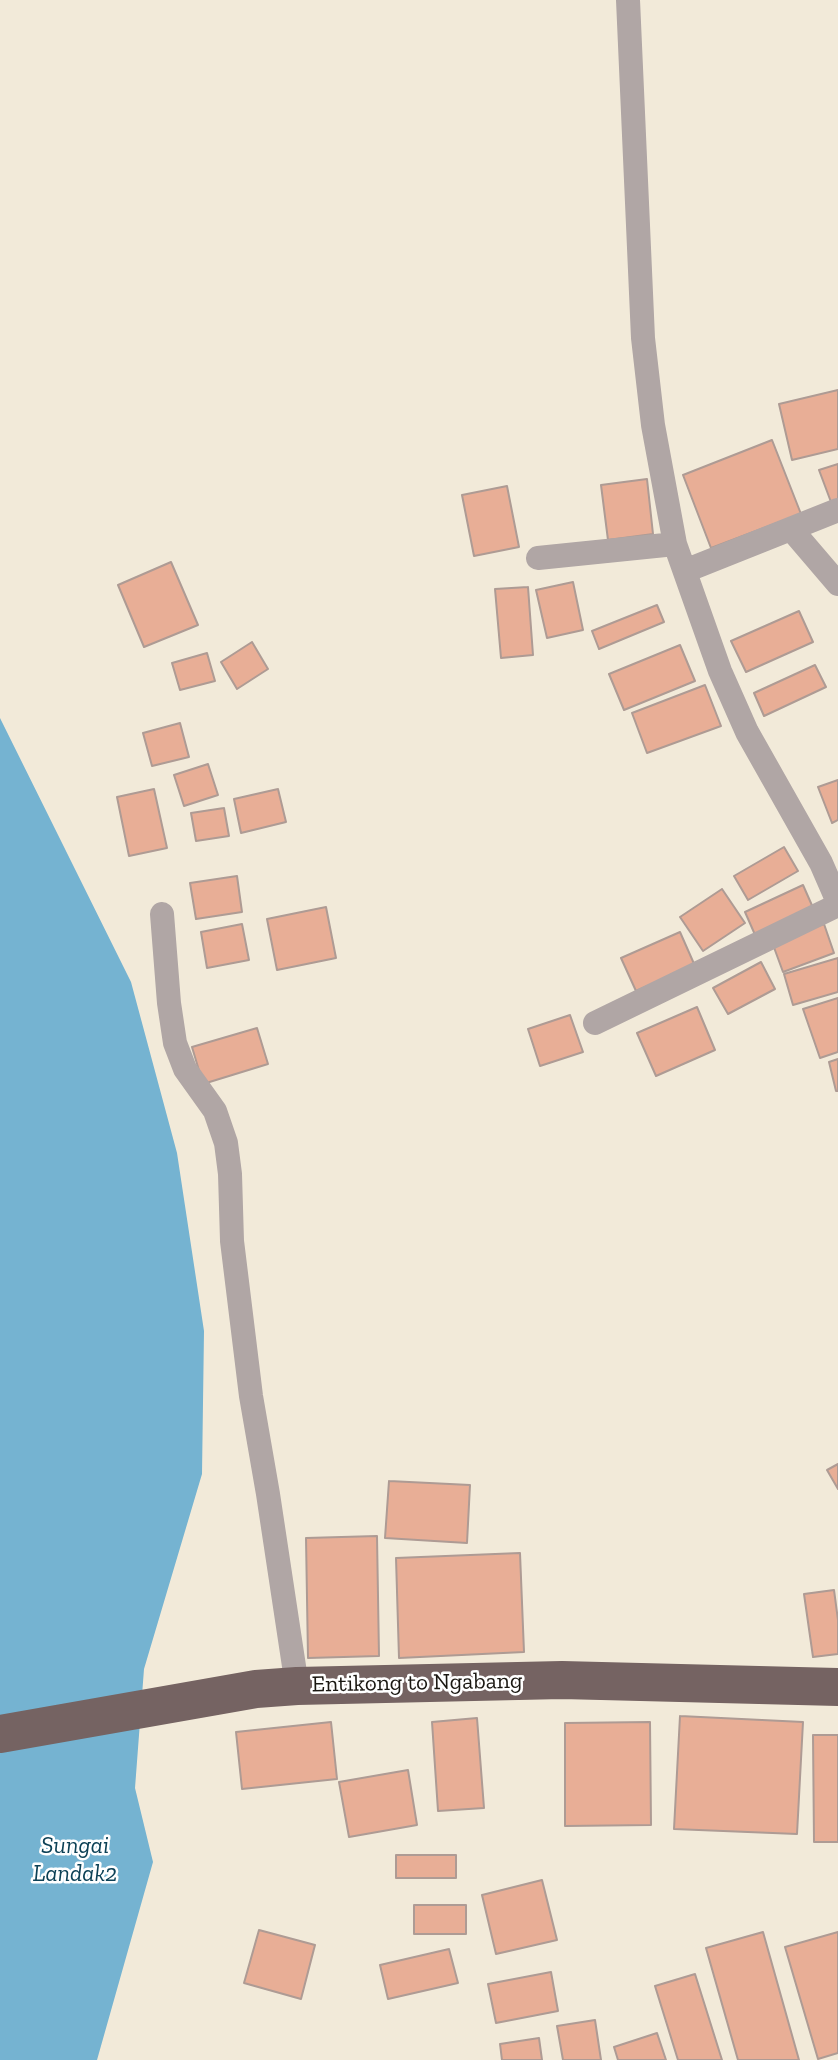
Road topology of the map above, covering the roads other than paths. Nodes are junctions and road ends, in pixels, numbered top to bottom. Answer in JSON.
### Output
{"nodes":[{"id":1,"x":628,"y":0,"type":"edge"},
{"id":2,"x":838,"y":510,"type":"edge"},
{"id":3,"x":791,"y":529,"type":"junction"},
{"id":4,"x":675,"y":544,"type":"junction"},
{"id":5,"x":538,"y":558,"type":"dead end"},
{"id":6,"x":685,"y":571,"type":"junction"},
{"id":7,"x":838,"y":583,"type":"edge"},
{"id":8,"x":838,"y":904,"type":"edge"},
{"id":9,"x":162,"y":914,"type":"dead end"},
{"id":10,"x":595,"y":1023,"type":"dead end"},
{"id":11,"x":298,"y":1686,"type":"junction"},
{"id":12,"x":838,"y":1688,"type":"edge"},
{"id":13,"x":0,"y":1734,"type":"edge"}],
"edges":[{"from":1,"to":4,"type":"street"},
{"from":2,"to":3,"type":"street"},
{"from":3,"to":6,"type":"street"},
{"from":3,"to":7,"type":"street"},
{"from":4,"to":5,"type":"street"},
{"from":4,"to":6,"type":"street"},
{"from":6,"to":8,"type":"street"},
{"from":8,"to":10,"type":"street"},
{"from":9,"to":11,"type":"street"},
{"from":11,"to":12,"type":"highway","name":"Entikong to Ngabang"},
{"from":11,"to":13,"type":"highway","name":"Entikong to Ngabang"}]}
